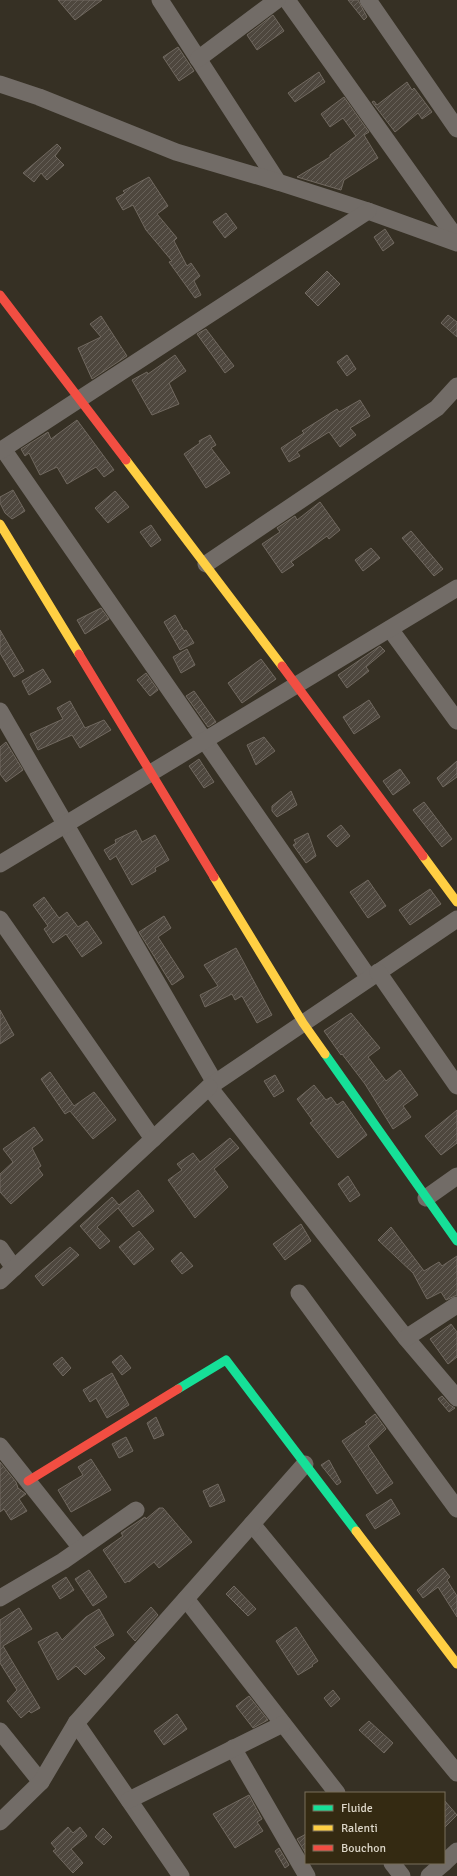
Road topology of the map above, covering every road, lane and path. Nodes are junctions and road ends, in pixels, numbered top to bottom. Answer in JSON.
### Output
{"nodes":[{"id":1,"x":160,"y":0,"type":"edge"},
{"id":2,"x":277,"y":0,"type":"edge"},
{"id":3,"x":287,"y":0,"type":"edge"},
{"id":4,"x":368,"y":0,"type":"edge"},
{"id":5,"x":198,"y":59,"type":"junction"},
{"id":6,"x":0,"y":84,"type":"edge"},
{"id":7,"x":457,"y":129,"type":"edge"},
{"id":8,"x":278,"y":182,"type":"junction"},
{"id":9,"x":368,"y":211,"type":"junction"},
{"id":10,"x":457,"y":239,"type":"edge"},
{"id":11,"x":457,"y":243,"type":"edge"},
{"id":12,"x":0,"y":295,"type":"edge"},
{"id":13,"x":457,"y":386,"type":"edge"},
{"id":14,"x":80,"y":399,"type":"junction"},
{"id":15,"x":2,"y":450,"type":"edge"},
{"id":16,"x":0,"y":524,"type":"edge"},
{"id":17,"x":206,"y":564,"type":"junction"},
{"id":18,"x":457,"y":588,"type":"edge"},
{"id":19,"x":390,"y":629,"type":"junction"},
{"id":20,"x":296,"y":685,"type":"junction"},
{"id":21,"x":0,"y":711,"type":"edge"},
{"id":22,"x":457,"y":721,"type":"edge"},
{"id":23,"x":205,"y":740,"type":"junction"},
{"id":24,"x":151,"y":773,"type":"junction"},
{"id":25,"x":66,"y":824,"type":"junction"},
{"id":26,"x":0,"y":864,"type":"edge"},
{"id":27,"x":457,"y":902,"type":"edge"},
{"id":28,"x":0,"y":919,"type":"edge"},
{"id":29,"x":457,"y":919,"type":"edge"},
{"id":30,"x":374,"y":975,"type":"junction"},
{"id":31,"x":303,"y":1023,"type":"junction"},
{"id":32,"x":212,"y":1085,"type":"junction"},
{"id":33,"x":457,"y":1086,"type":"edge"},
{"id":34,"x":153,"y":1139,"type":"junction"},
{"id":35,"x":457,"y":1176,"type":"edge"},
{"id":36,"x":426,"y":1198,"type":"junction"},
{"id":37,"x":457,"y":1241,"type":"edge"},
{"id":38,"x":0,"y":1248,"type":"edge"},
{"id":39,"x":14,"y":1268,"type":"junction"},
{"id":40,"x":0,"y":1281,"type":"edge"},
{"id":41,"x":299,"y":1293,"type":"dead end"},
{"id":42,"x":457,"y":1305,"type":"edge"},
{"id":43,"x":406,"y":1338,"type":"junction"},
{"id":44,"x":457,"y":1398,"type":"edge"},
{"id":45,"x":0,"y":1446,"type":"edge"},
{"id":46,"x":305,"y":1464,"type":"junction"},
{"id":47,"x":28,"y":1481,"type":"junction"},
{"id":48,"x":457,"y":1509,"type":"edge"},
{"id":49,"x":136,"y":1510,"type":"dead end"},
{"id":50,"x":252,"y":1524,"type":"junction"},
{"id":51,"x":81,"y":1548,"type":"junction"},
{"id":52,"x":0,"y":1598,"type":"edge"},
{"id":53,"x":186,"y":1599,"type":"junction"},
{"id":54,"x":457,"y":1664,"type":"edge"},
{"id":55,"x":76,"y":1723,"type":"junction"},
{"id":56,"x":283,"y":1724,"type":"junction"},
{"id":57,"x":0,"y":1731,"type":"edge"},
{"id":58,"x":233,"y":1748,"type":"junction"},
{"id":59,"x":457,"y":1773,"type":"edge"},
{"id":60,"x":41,"y":1782,"type":"junction"},
{"id":61,"x":336,"y":1792,"type":"edge"},
{"id":62,"x":129,"y":1800,"type":"junction"},
{"id":63,"x":0,"y":1822,"type":"edge"},
{"id":64,"x":457,"y":1851,"type":"edge"},
{"id":65,"x":445,"y":1862,"type":"edge"},
{"id":66,"x":393,"y":1864,"type":"edge"},
{"id":67,"x":443,"y":1864,"type":"edge"},
{"id":68,"x":181,"y":1876,"type":"edge"},
{"id":69,"x":307,"y":1876,"type":"edge"},
{"id":70,"x":402,"y":1876,"type":"edge"},
{"id":71,"x":429,"y":1876,"type":"edge"}],
"edges":[{"from":1,"to":5,"type":"street"},
{"from":2,"to":5,"type":"street"},
{"from":3,"to":10,"type":"street"},
{"from":4,"to":7,"type":"street"},
{"from":5,"to":8,"type":"street"},
{"from":6,"to":8,"type":"street"},
{"from":8,"to":9,"type":"street"},
{"from":9,"to":11,"type":"street"},
{"from":9,"to":14,"type":"street"},
{"from":12,"to":14,"type":"street"},
{"from":13,"to":17,"type":"street"},
{"from":14,"to":15,"type":"street"},
{"from":14,"to":17,"type":"street"},
{"from":15,"to":23,"type":"street"},
{"from":16,"to":24,"type":"street"},
{"from":17,"to":20,"type":"street"},
{"from":18,"to":19,"type":"street"},
{"from":19,"to":20,"type":"street"},
{"from":19,"to":22,"type":"street"},
{"from":20,"to":23,"type":"street"},
{"from":20,"to":27,"type":"street"},
{"from":21,"to":25,"type":"street"},
{"from":23,"to":24,"type":"street"},
{"from":23,"to":30,"type":"street"},
{"from":24,"to":25,"type":"street"},
{"from":24,"to":31,"type":"street"},
{"from":25,"to":26,"type":"street"},
{"from":25,"to":32,"type":"street"},
{"from":28,"to":34,"type":"street"},
{"from":29,"to":30,"type":"street"},
{"from":30,"to":31,"type":"street"},
{"from":30,"to":33,"type":"street"},
{"from":31,"to":32,"type":"street"},
{"from":31,"to":36,"type":"street"},
{"from":32,"to":34,"type":"street"},
{"from":32,"to":43,"type":"street"},
{"from":34,"to":39,"type":"street"},
{"from":35,"to":36,"type":"street"},
{"from":36,"to":37,"type":"street"},
{"from":38,"to":39,"type":"street"},
{"from":39,"to":40,"type":"street"},
{"from":41,"to":48,"type":"street"},
{"from":42,"to":43,"type":"street"},
{"from":43,"to":44,"type":"street"},
{"from":45,"to":47,"type":"street"},
{"from":46,"to":47,"type":"street"},
{"from":46,"to":50,"type":"street"},
{"from":46,"to":54,"type":"street"},
{"from":47,"to":51,"type":"street"},
{"from":49,"to":51,"type":"street"},
{"from":50,"to":53,"type":"street"},
{"from":50,"to":59,"type":"street"},
{"from":51,"to":52,"type":"street"},
{"from":53,"to":55,"type":"street"},
{"from":53,"to":56,"type":"street"},
{"from":55,"to":60,"type":"street"},
{"from":55,"to":62,"type":"street"},
{"from":56,"to":58,"type":"street"},
{"from":56,"to":61,"type":"street"},
{"from":57,"to":60,"type":"street"},
{"from":58,"to":62,"type":"street"},
{"from":58,"to":69,"type":"street"},
{"from":60,"to":63,"type":"street"},
{"from":62,"to":68,"type":"street"},
{"from":64,"to":65,"type":"street"},
{"from":66,"to":70,"type":"street"},
{"from":67,"to":71,"type":"street"}]}
